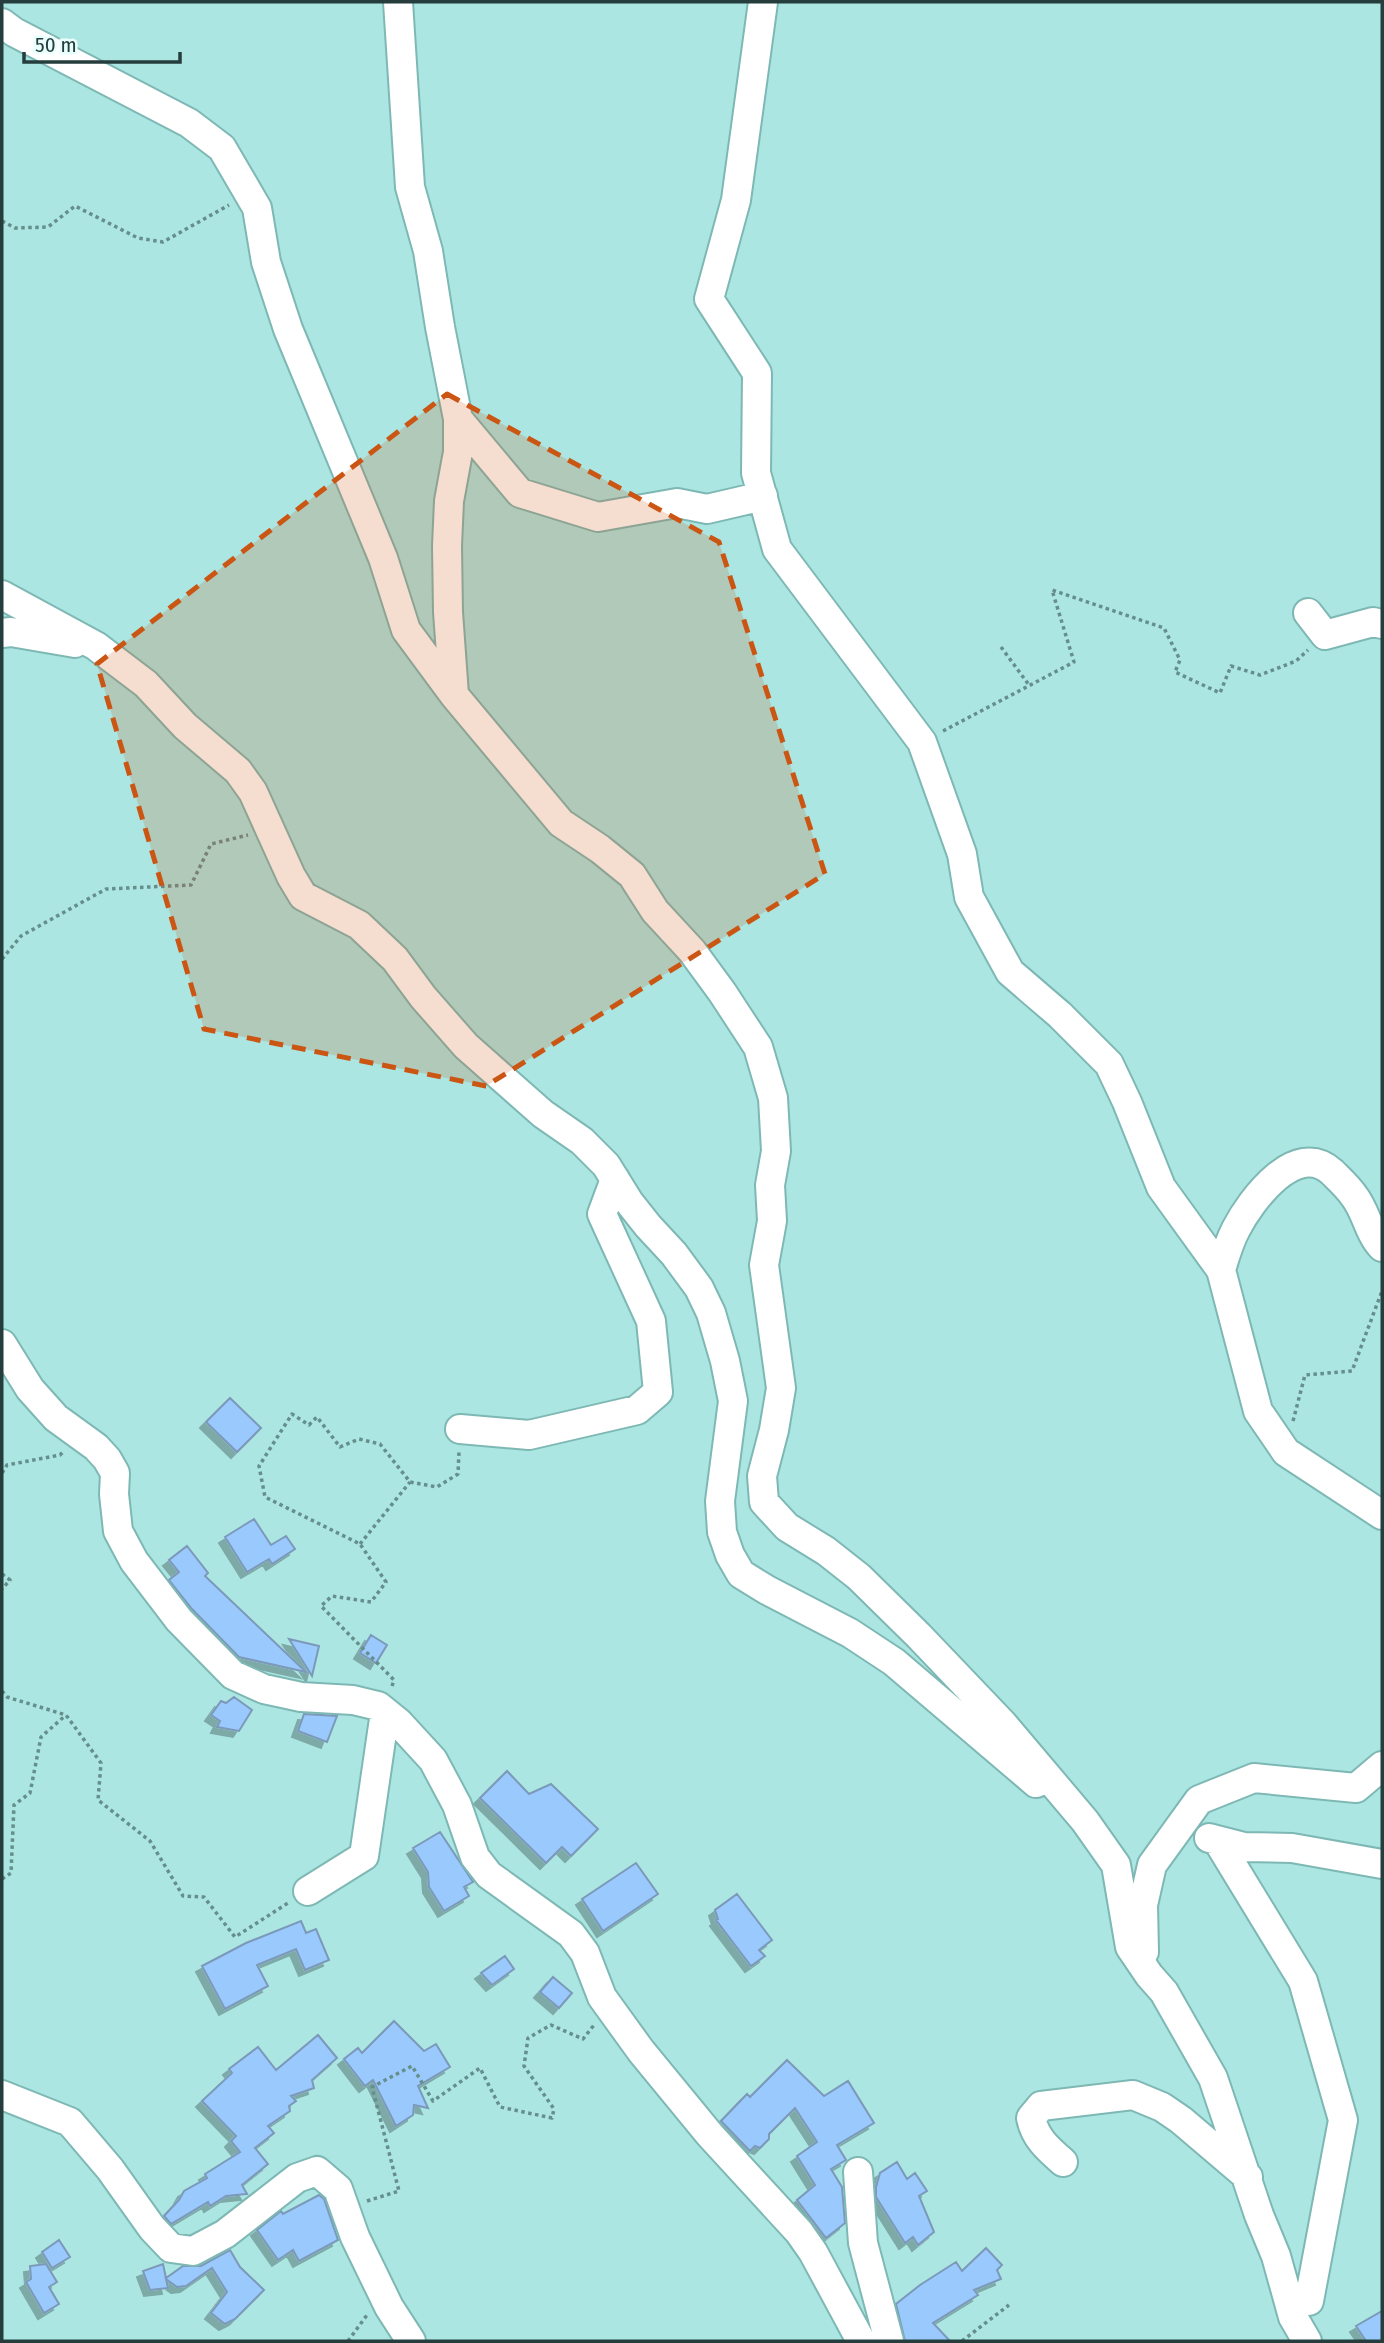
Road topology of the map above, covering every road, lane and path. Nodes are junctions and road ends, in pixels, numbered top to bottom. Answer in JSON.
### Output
{"nodes":[{"id":1,"x":398,"y":2,"type":"edge"},
{"id":2,"x":763,"y":2,"type":"edge"},
{"id":3,"x":2,"y":23,"type":"edge"},
{"id":4,"x":249,"y":194,"type":"junction"},
{"id":5,"x":2,"y":221,"type":"edge"},
{"id":6,"x":458,"y":419,"type":"junction"},
{"id":7,"x":762,"y":496,"type":"junction"},
{"id":8,"x":2,"y":595,"type":"edge"},
{"id":9,"x":1317,"y":624,"type":"joint"},
{"id":10,"x":1382,"y":624,"type":"edge"},
{"id":11,"x":2,"y":633,"type":"edge"},
{"id":12,"x":96,"y":646,"type":"junction"},
{"id":13,"x":1000,"y":647,"type":"dead end"},
{"id":14,"x":1029,"y":685,"type":"junction"},
{"id":15,"x":454,"y":695,"type":"junction"},
{"id":16,"x":922,"y":742,"type":"junction"},
{"id":17,"x":270,"y":830,"type":"junction"},
{"id":18,"x":2,"y":959,"type":"edge"},
{"id":19,"x":615,"y":1179,"type":"junction"},
{"id":20,"x":1382,"y":1247,"type":"edge"},
{"id":21,"x":1221,"y":1270,"type":"junction"},
{"id":22,"x":1382,"y":1291,"type":"edge"},
{"id":23,"x":2,"y":1344,"type":"edge"},
{"id":24,"x":460,"y":1429,"type":"joint"},
{"id":25,"x":79,"y":1435,"type":"junction"},
{"id":26,"x":1286,"y":1452,"type":"junction"},
{"id":27,"x":2,"y":1473,"type":"edge"},
{"id":28,"x":410,"y":1482,"type":"junction"},
{"id":29,"x":1382,"y":1515,"type":"edge"},
{"id":30,"x":360,"y":1544,"type":"junction"},
{"id":31,"x":2,"y":1574,"type":"edge"},
{"id":32,"x":2,"y":1588,"type":"edge"},
{"id":33,"x":2,"y":1691,"type":"edge"},
{"id":34,"x":385,"y":1712,"type":"junction"},
{"id":35,"x":66,"y":1715,"type":"junction"},
{"id":36,"x":1382,"y":1766,"type":"edge"},
{"id":37,"x":1085,"y":1821,"type":"junction"},
{"id":38,"x":1177,"y":1831,"type":"junction"},
{"id":39,"x":1217,"y":1840,"type":"junction"},
{"id":40,"x":1382,"y":1864,"type":"edge"},
{"id":41,"x":2,"y":1879,"type":"edge"},
{"id":42,"x":308,"y":1891,"type":"joint"},
{"id":43,"x":1149,"y":1975,"type":"junction"},
{"id":44,"x":609,"y":2007,"type":"junction"},
{"id":45,"x":2,"y":2095,"type":"edge"},
{"id":46,"x":1063,"y":2162,"type":"dead end"},
{"id":47,"x":858,"y":2172,"type":"dead end"},
{"id":48,"x":1248,"y":2176,"type":"junction"},
{"id":49,"x":345,"y":2208,"type":"junction"},
{"id":50,"x":1309,"y":2301,"type":"dead end"},
{"id":51,"x":1009,"y":2305,"type":"dead end"},
{"id":52,"x":411,"y":2341,"type":"edge"},
{"id":53,"x":861,"y":2341,"type":"edge"},
{"id":54,"x":889,"y":2341,"type":"edge"},
{"id":55,"x":962,"y":2341,"type":"edge"},
{"id":56,"x":1307,"y":2341,"type":"edge"}],
"edges":[{"from":1,"to":6,"type":"street"},
{"from":2,"to":7,"type":"street"},
{"from":3,"to":4,"type":"street"},
{"from":4,"to":5,"type":"path"},
{"from":4,"to":15,"type":"street"},
{"from":6,"to":7,"type":"street"},
{"from":6,"to":15,"type":"street"},
{"from":7,"to":16,"type":"street"},
{"from":8,"to":12,"type":"street"},
{"from":9,"to":10,"type":"street"},
{"from":9,"to":14,"type":"path"},
{"from":11,"to":12,"type":"street"},
{"from":12,"to":17,"type":"street"},
{"from":13,"to":14,"type":"path"},
{"from":14,"to":16,"type":"path"},
{"from":15,"to":37,"type":"street"},
{"from":16,"to":21,"type":"street"},
{"from":17,"to":18,"type":"path"},
{"from":17,"to":19,"type":"street"},
{"from":19,"to":24,"type":"street"},
{"from":19,"to":37,"type":"street"},
{"from":20,"to":21,"type":"street"},
{"from":21,"to":26,"type":"street"},
{"from":22,"to":26,"type":"path"},
{"from":23,"to":25,"type":"street"},
{"from":24,"to":28,"type":"path"},
{"from":25,"to":27,"type":"path"},
{"from":25,"to":34,"type":"street"},
{"from":26,"to":29,"type":"street"},
{"from":28,"to":30,"type":"path"},
{"from":28,"to":30,"type":"path"},
{"from":30,"to":34,"type":"path"},
{"from":31,"to":32,"type":"path"},
{"from":33,"to":35,"type":"path"},
{"from":34,"to":42,"type":"street"},
{"from":34,"to":44,"type":"street"},
{"from":35,"to":41,"type":"path"},
{"from":35,"to":42,"type":"path"},
{"from":36,"to":38,"type":"street"},
{"from":37,"to":43,"type":"street"},
{"from":38,"to":39,"type":"street"},
{"from":38,"to":43,"type":"street"},
{"from":39,"to":40,"type":"street"},
{"from":39,"to":50,"type":"street"},
{"from":43,"to":48,"type":"street"},
{"from":44,"to":49,"type":"path"},
{"from":44,"to":53,"type":"street"},
{"from":45,"to":49,"type":"street"},
{"from":46,"to":48,"type":"street"},
{"from":47,"to":54,"type":"street"},
{"from":48,"to":56,"type":"street"},
{"from":49,"to":52,"type":"street"},
{"from":51,"to":55,"type":"path"}]}
